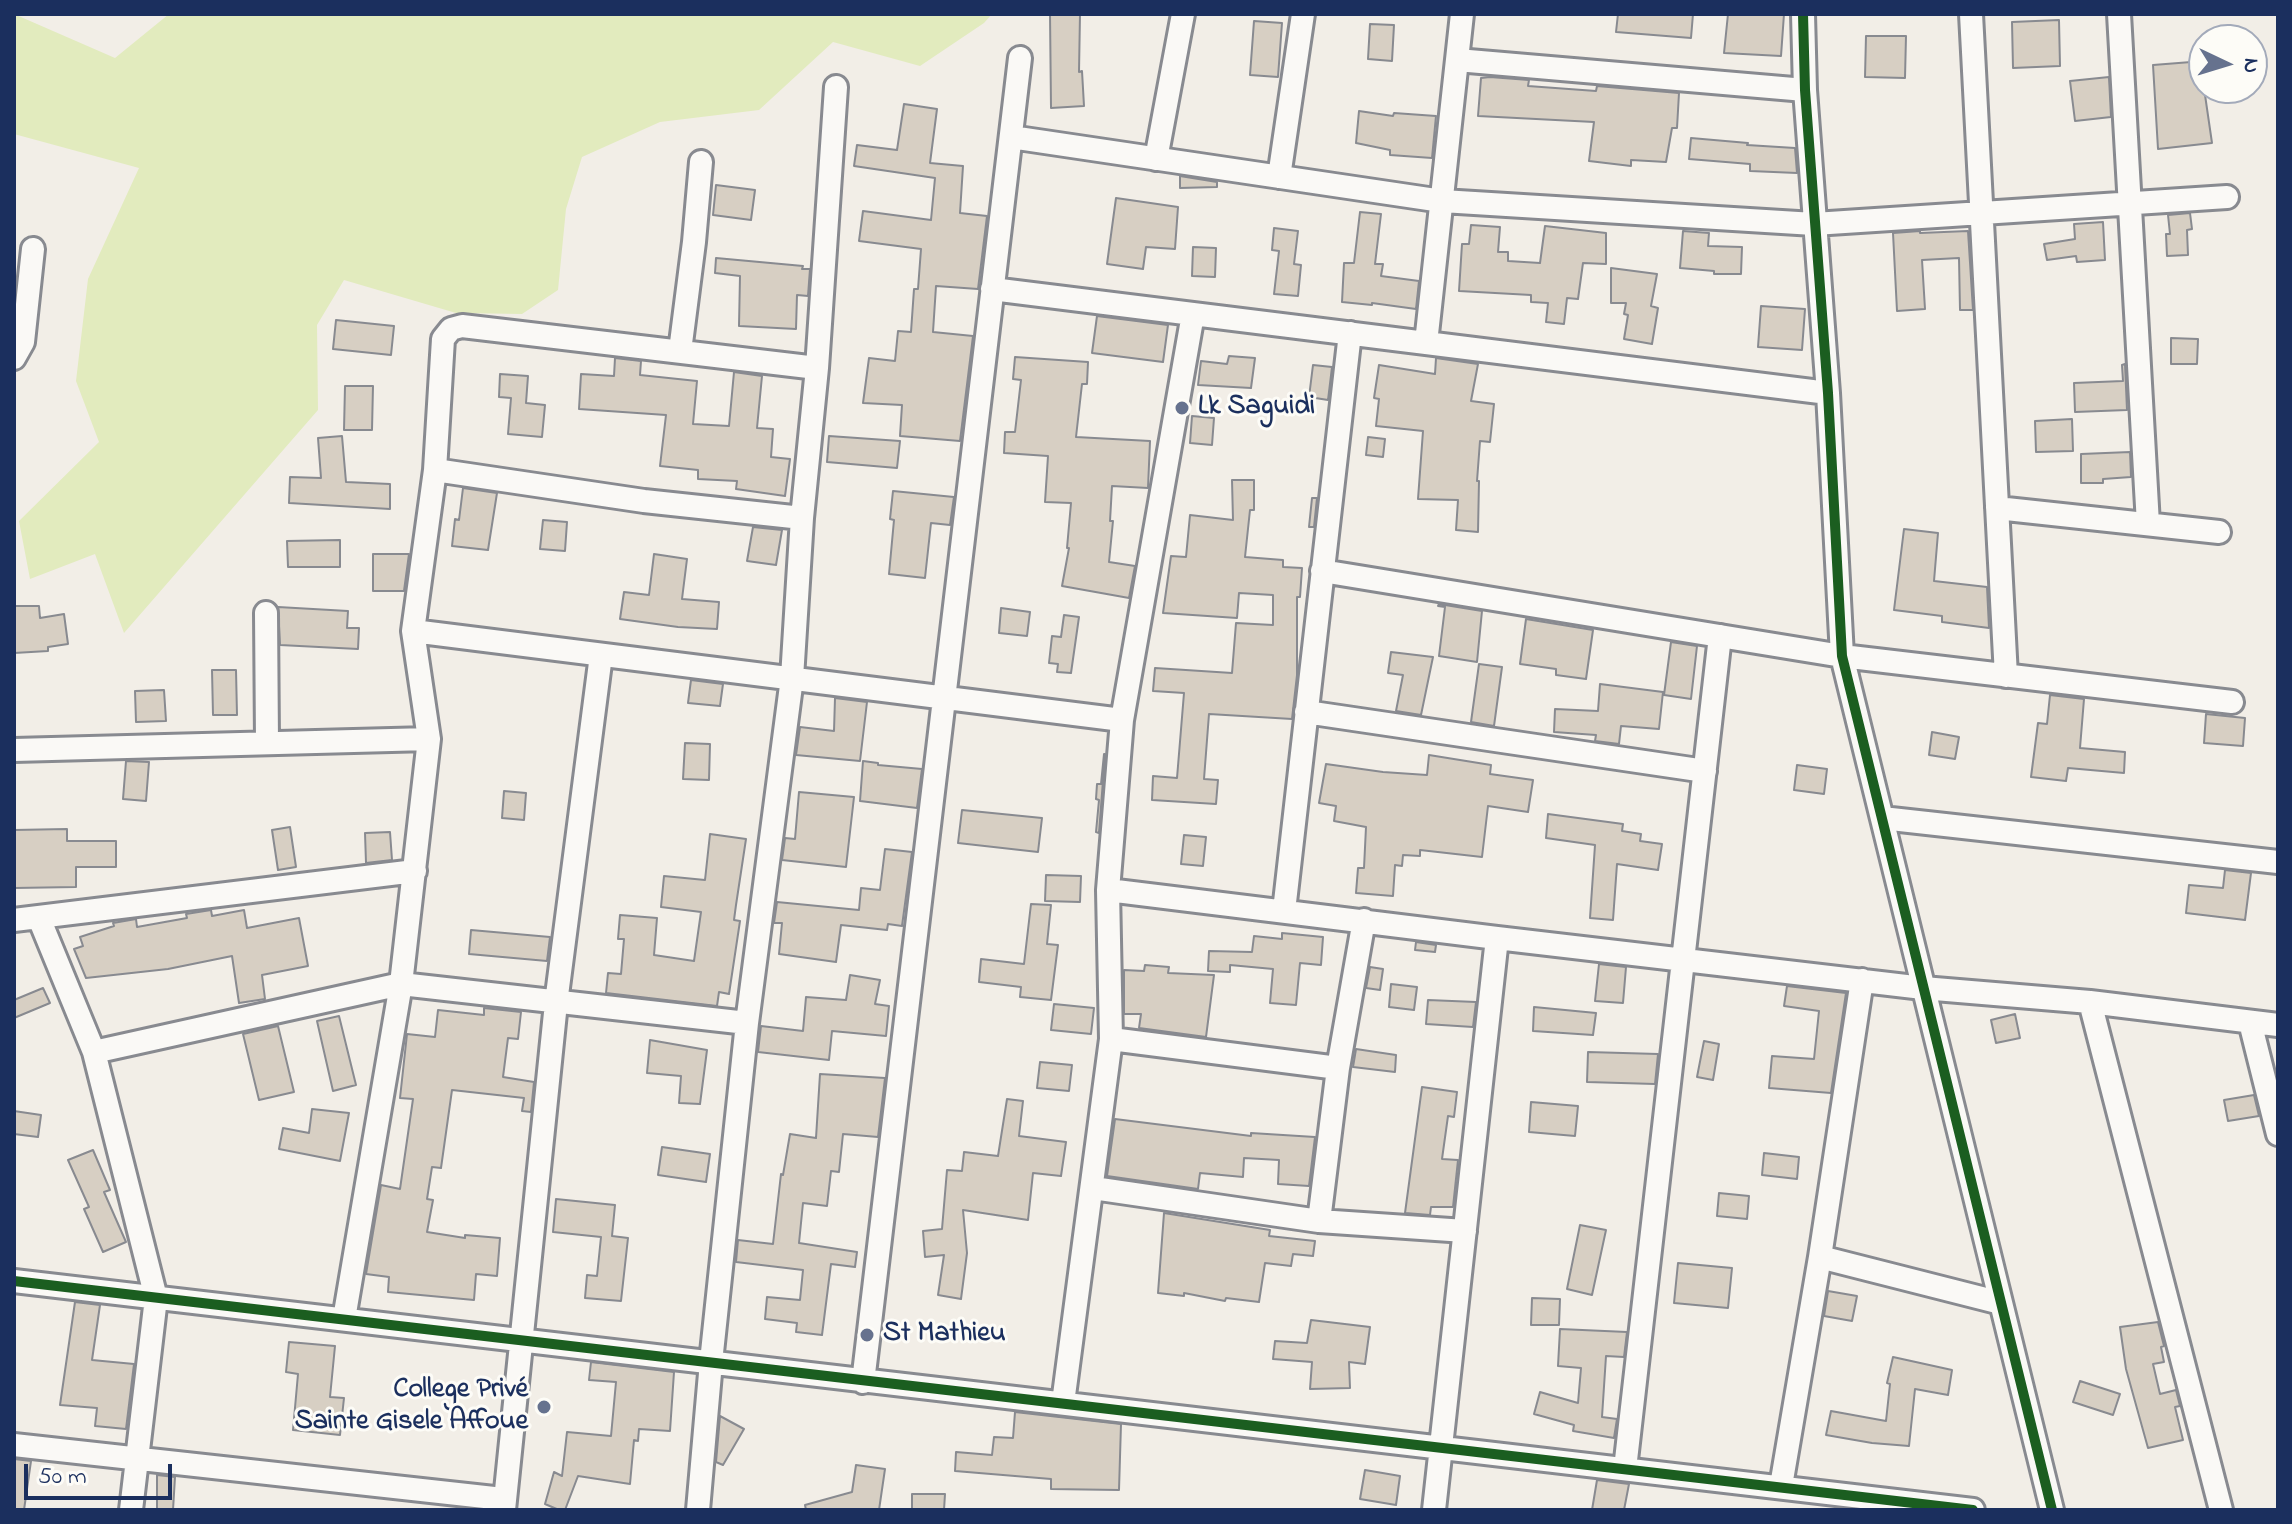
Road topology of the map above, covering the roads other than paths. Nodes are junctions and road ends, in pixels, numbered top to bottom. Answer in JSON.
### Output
{"nodes":[{"id":1,"x":1183,"y":14,"type":"edge"},
{"id":2,"x":1303,"y":14,"type":"edge"},
{"id":3,"x":1462,"y":14,"type":"edge"},
{"id":4,"x":1803,"y":14,"type":"edge"},
{"id":5,"x":1971,"y":14,"type":"edge"},
{"id":6,"x":2119,"y":14,"type":"edge"},
{"id":7,"x":1020,"y":58,"type":"dead end"},
{"id":8,"x":1457,"y":60,"type":"junction"},
{"id":9,"x":836,"y":87,"type":"dead end"},
{"id":10,"x":1805,"y":90,"type":"junction"},
{"id":11,"x":1011,"y":137,"type":"junction"},
{"id":12,"x":1156,"y":159,"type":"junction"},
{"id":13,"x":701,"y":162,"type":"dead end"},
{"id":14,"x":1279,"y":177,"type":"junction"},
{"id":15,"x":2227,"y":197,"type":"dead end"},
{"id":16,"x":1442,"y":201,"type":"junction"},
{"id":17,"x":2130,"y":204,"type":"junction"},
{"id":18,"x":1982,"y":213,"type":"junction"},
{"id":19,"x":1814,"y":224,"type":"junction"},
{"id":20,"x":33,"y":249,"type":"dead end"},
{"id":21,"x":992,"y":289,"type":"junction"},
{"id":22,"x":1193,"y":314,"type":"junction"},
{"id":23,"x":1350,"y":333,"type":"junction"},
{"id":24,"x":1426,"y":343,"type":"junction"},
{"id":25,"x":680,"y":351,"type":"junction"},
{"id":26,"x":14,"y":358,"type":"edge"},
{"id":27,"x":817,"y":368,"type":"junction"},
{"id":28,"x":1828,"y":393,"type":"junction"},
{"id":29,"x":435,"y":470,"type":"junction"},
{"id":30,"x":1997,"y":508,"type":"junction"},
{"id":31,"x":802,"y":518,"type":"junction"},
{"id":32,"x":2148,"y":524,"type":"junction"},
{"id":33,"x":2219,"y":532,"type":"dead end"},
{"id":34,"x":1322,"y":571,"type":"junction"},
{"id":35,"x":266,"y":613,"type":"dead end"},
{"id":36,"x":413,"y":631,"type":"junction"},
{"id":37,"x":1720,"y":636,"type":"junction"},
{"id":38,"x":601,"y":655,"type":"junction"},
{"id":39,"x":1842,"y":656,"type":"junction"},
{"id":40,"x":2006,"y":676,"type":"junction"},
{"id":41,"x":792,"y":678,"type":"junction"},
{"id":42,"x":944,"y":697,"type":"junction"},
{"id":43,"x":2232,"y":702,"type":"dead end"},
{"id":44,"x":1306,"y":712,"type":"junction"},
{"id":45,"x":1122,"y":720,"type":"junction"},
{"id":46,"x":429,"y":739,"type":"junction"},
{"id":47,"x":267,"y":742,"type":"junction"},
{"id":48,"x":14,"y":750,"type":"edge"},
{"id":49,"x":1705,"y":771,"type":"junction"},
{"id":50,"x":1882,"y":818,"type":"junction"},
{"id":51,"x":2278,"y":862,"type":"edge"},
{"id":52,"x":415,"y":871,"type":"junction"},
{"id":53,"x":1108,"y":890,"type":"junction"},
{"id":54,"x":1284,"y":911,"type":"junction"},
{"id":55,"x":39,"y":918,"type":"junction"},
{"id":56,"x":14,"y":920,"type":"edge"},
{"id":57,"x":1364,"y":920,"type":"junction"},
{"id":58,"x":1497,"y":938,"type":"junction"},
{"id":59,"x":1683,"y":959,"type":"junction"},
{"id":60,"x":1862,"y":980,"type":"junction"},
{"id":61,"x":401,"y":984,"type":"junction"},
{"id":62,"x":1923,"y":988,"type":"junction"},
{"id":63,"x":2090,"y":1002,"type":"junction"},
{"id":64,"x":556,"y":1003,"type":"junction"},
{"id":65,"x":2250,"y":1022,"type":"junction"},
{"id":66,"x":747,"y":1023,"type":"junction"},
{"id":67,"x":2278,"y":1025,"type":"edge"},
{"id":68,"x":1111,"y":1039,"type":"junction"},
{"id":69,"x":94,"y":1052,"type":"junction"},
{"id":70,"x":1338,"y":1068,"type":"junction"},
{"id":71,"x":2278,"y":1134,"type":"edge"},
{"id":72,"x":1093,"y":1188,"type":"junction"},
{"id":73,"x":1319,"y":1221,"type":"junction"},
{"id":74,"x":1465,"y":1231,"type":"junction"},
{"id":75,"x":1820,"y":1257,"type":"junction"},
{"id":76,"x":14,"y":1281,"type":"edge"},
{"id":77,"x":156,"y":1298,"type":"junction"},
{"id":78,"x":2001,"y":1303,"type":"junction"},
{"id":79,"x":344,"y":1319,"type":"junction"},
{"id":80,"x":522,"y":1340,"type":"junction"},
{"id":81,"x":711,"y":1362,"type":"junction"},
{"id":82,"x":863,"y":1382,"type":"junction"},
{"id":83,"x":1063,"y":1403,"type":"junction"},
{"id":84,"x":14,"y":1445,"type":"edge"},
{"id":85,"x":1441,"y":1447,"type":"junction"},
{"id":86,"x":137,"y":1459,"type":"junction"},
{"id":87,"x":1625,"y":1469,"type":"junction"},
{"id":88,"x":1781,"y":1486,"type":"junction"},
{"id":89,"x":1854,"y":1502,"type":"edge"},
{"id":90,"x":504,"y":1505,"type":"edge"},
{"id":91,"x":131,"y":1510,"type":"edge"},
{"id":92,"x":698,"y":1510,"type":"edge"},
{"id":93,"x":1434,"y":1510,"type":"edge"},
{"id":94,"x":1973,"y":1510,"type":"edge"},
{"id":95,"x":2052,"y":1510,"type":"edge"},
{"id":96,"x":2221,"y":1510,"type":"edge"}],
"edges":[{"from":1,"to":12,"type":"street"},
{"from":2,"to":14,"type":"street"},
{"from":3,"to":8,"type":"street"},
{"from":4,"to":10,"type":"street"},
{"from":5,"to":18,"type":"street"},
{"from":6,"to":17,"type":"street"},
{"from":7,"to":11,"type":"street"},
{"from":8,"to":10,"type":"street"},
{"from":8,"to":16,"type":"street"},
{"from":9,"to":27,"type":"street"},
{"from":10,"to":19,"type":"street"},
{"from":11,"to":12,"type":"street"},
{"from":11,"to":21,"type":"street"},
{"from":12,"to":14,"type":"street"},
{"from":13,"to":25,"type":"street"},
{"from":14,"to":16,"type":"street"},
{"from":15,"to":17,"type":"street"},
{"from":16,"to":19,"type":"street"},
{"from":16,"to":24,"type":"street"},
{"from":17,"to":18,"type":"street"},
{"from":17,"to":32,"type":"street"},
{"from":18,"to":19,"type":"street"},
{"from":18,"to":30,"type":"street"},
{"from":19,"to":28,"type":"street"},
{"from":20,"to":26,"type":"street"},
{"from":21,"to":22,"type":"street"},
{"from":21,"to":42,"type":"street"},
{"from":22,"to":23,"type":"street"},
{"from":22,"to":45,"type":"street"},
{"from":23,"to":24,"type":"street"},
{"from":23,"to":34,"type":"street"},
{"from":24,"to":28,"type":"street"},
{"from":25,"to":27,"type":"street"},
{"from":25,"to":29,"type":"street"},
{"from":27,"to":31,"type":"street"},
{"from":28,"to":39,"type":"street"},
{"from":29,"to":31,"type":"street"},
{"from":29,"to":36,"type":"street"},
{"from":30,"to":32,"type":"street"},
{"from":30,"to":40,"type":"street"},
{"from":31,"to":41,"type":"street"},
{"from":32,"to":33,"type":"street"},
{"from":34,"to":37,"type":"street"},
{"from":34,"to":44,"type":"street"},
{"from":35,"to":47,"type":"street"},
{"from":36,"to":38,"type":"street"},
{"from":36,"to":46,"type":"street"},
{"from":37,"to":39,"type":"street"},
{"from":37,"to":49,"type":"street"},
{"from":38,"to":41,"type":"street"},
{"from":38,"to":64,"type":"street"},
{"from":39,"to":40,"type":"street"},
{"from":39,"to":50,"type":"street"},
{"from":40,"to":43,"type":"street"},
{"from":41,"to":42,"type":"street"},
{"from":41,"to":66,"type":"street"},
{"from":42,"to":45,"type":"street"},
{"from":42,"to":82,"type":"street"},
{"from":44,"to":49,"type":"street"},
{"from":44,"to":54,"type":"street"},
{"from":45,"to":53,"type":"street"},
{"from":46,"to":47,"type":"street"},
{"from":46,"to":52,"type":"street"},
{"from":47,"to":48,"type":"street"},
{"from":49,"to":59,"type":"street"},
{"from":50,"to":51,"type":"street"},
{"from":50,"to":62,"type":"street"},
{"from":52,"to":55,"type":"street"},
{"from":52,"to":61,"type":"street"},
{"from":53,"to":54,"type":"street"},
{"from":53,"to":68,"type":"street"},
{"from":54,"to":57,"type":"street"},
{"from":55,"to":56,"type":"street"},
{"from":55,"to":69,"type":"street"},
{"from":57,"to":58,"type":"street"},
{"from":57,"to":70,"type":"street"},
{"from":58,"to":59,"type":"street"},
{"from":58,"to":74,"type":"street"},
{"from":59,"to":60,"type":"street"},
{"from":59,"to":87,"type":"street"},
{"from":60,"to":62,"type":"street"},
{"from":60,"to":75,"type":"street"},
{"from":61,"to":64,"type":"street"},
{"from":61,"to":69,"type":"street"},
{"from":61,"to":79,"type":"street"},
{"from":62,"to":63,"type":"street"},
{"from":62,"to":78,"type":"street"},
{"from":63,"to":65,"type":"street"},
{"from":63,"to":96,"type":"street"},
{"from":64,"to":66,"type":"street"},
{"from":64,"to":80,"type":"street"},
{"from":65,"to":67,"type":"street"},
{"from":65,"to":71,"type":"street"},
{"from":66,"to":81,"type":"street"},
{"from":68,"to":70,"type":"street"},
{"from":68,"to":72,"type":"street"},
{"from":69,"to":77,"type":"street"},
{"from":70,"to":73,"type":"street"},
{"from":72,"to":73,"type":"street"},
{"from":72,"to":83,"type":"street"},
{"from":73,"to":74,"type":"street"},
{"from":74,"to":85,"type":"street"},
{"from":75,"to":78,"type":"street"},
{"from":75,"to":88,"type":"street"},
{"from":76,"to":77,"type":"street"},
{"from":77,"to":79,"type":"street"},
{"from":77,"to":86,"type":"street"},
{"from":78,"to":95,"type":"street"},
{"from":79,"to":80,"type":"street"},
{"from":80,"to":81,"type":"street"},
{"from":80,"to":90,"type":"street"},
{"from":81,"to":82,"type":"street"},
{"from":81,"to":92,"type":"street"},
{"from":82,"to":83,"type":"street"},
{"from":83,"to":85,"type":"street"},
{"from":84,"to":86,"type":"street"},
{"from":85,"to":87,"type":"street"},
{"from":85,"to":93,"type":"street"},
{"from":86,"to":90,"type":"street"},
{"from":86,"to":91,"type":"street"},
{"from":87,"to":88,"type":"street"},
{"from":88,"to":89,"type":"street"},
{"from":89,"to":94,"type":"street"}]}
